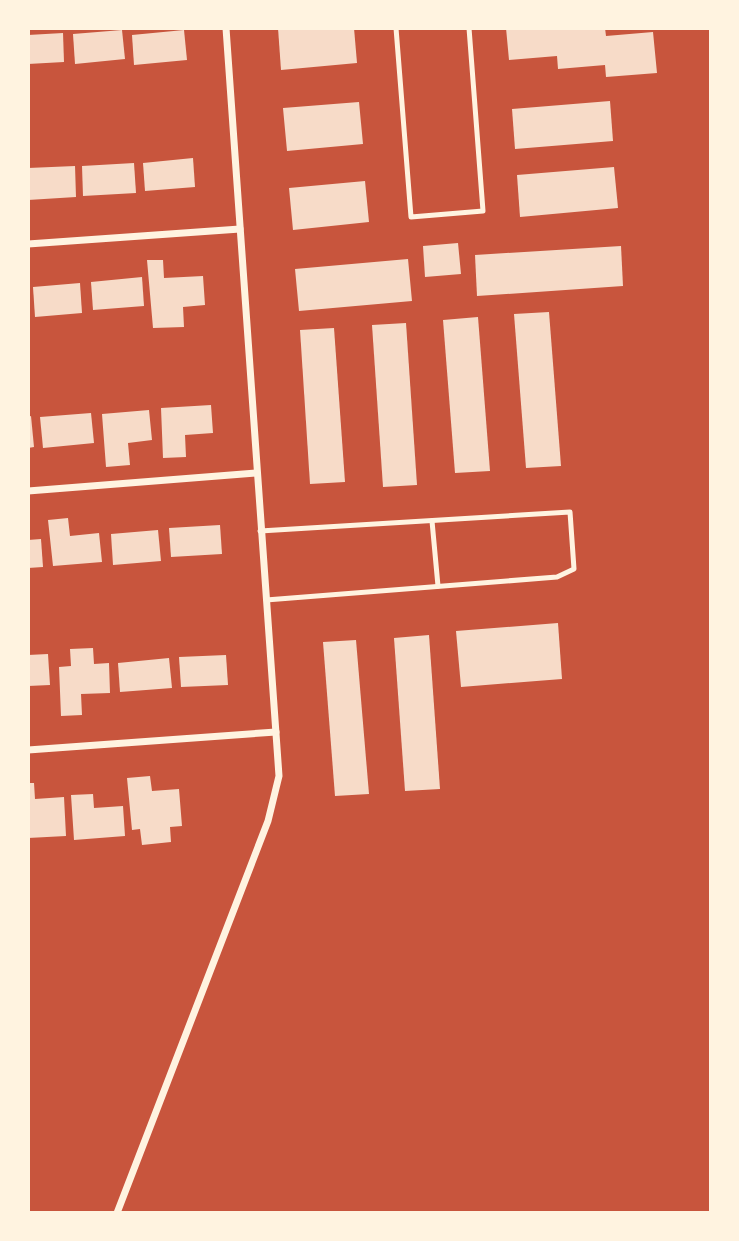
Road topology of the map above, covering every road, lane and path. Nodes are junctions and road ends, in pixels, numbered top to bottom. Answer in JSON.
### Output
{"nodes":[{"id":1,"x":226,"y":28,"type":"edge"},
{"id":2,"x":396,"y":28,"type":"edge"},
{"id":3,"x":468,"y":28,"type":"edge"},
{"id":4,"x":240,"y":229,"type":"junction"},
{"id":5,"x":28,"y":244,"type":"edge"},
{"id":6,"x":256,"y":473,"type":"junction"},
{"id":7,"x":28,"y":491,"type":"edge"},
{"id":8,"x":432,"y":521,"type":"junction"},
{"id":9,"x":260,"y":531,"type":"junction"},
{"id":10,"x":438,"y":586,"type":"junction"},
{"id":11,"x":266,"y":600,"type":"junction"},
{"id":12,"x":276,"y":732,"type":"junction"},
{"id":13,"x":28,"y":750,"type":"edge"},
{"id":14,"x":117,"y":1213,"type":"edge"}],
"edges":[{"from":1,"to":4,"type":"street"},
{"from":2,"to":3,"type":"lane"},
{"from":4,"to":5,"type":"street"},
{"from":4,"to":6,"type":"street"},
{"from":6,"to":7,"type":"street"},
{"from":6,"to":9,"type":"street"},
{"from":8,"to":9,"type":"lane"},
{"from":8,"to":10,"type":"lane"},
{"from":8,"to":10,"type":"lane"},
{"from":9,"to":11,"type":"street"},
{"from":10,"to":11,"type":"lane"},
{"from":11,"to":12,"type":"street"},
{"from":12,"to":13,"type":"street"},
{"from":12,"to":14,"type":"street"}]}
